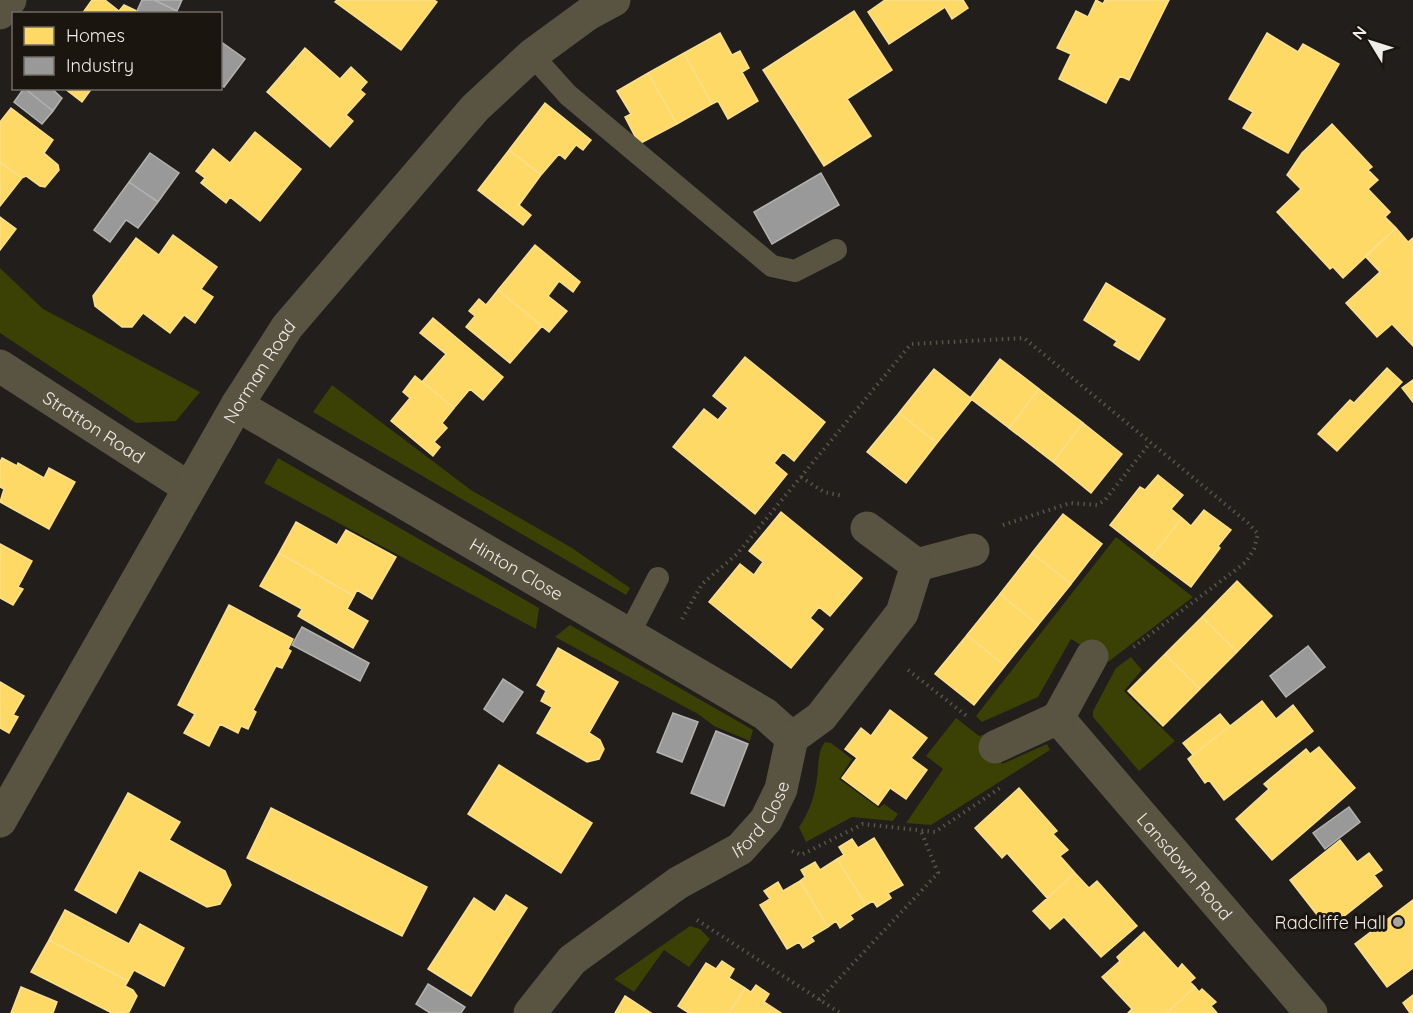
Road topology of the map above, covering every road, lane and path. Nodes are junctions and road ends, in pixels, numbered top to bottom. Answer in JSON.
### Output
{"nodes":[{"id":1,"x":10,"y":0,"type":"edge"},
{"id":2,"x":614,"y":0,"type":"edge"},
{"id":3,"x":0,"y":14,"type":"edge"},
{"id":4,"x":532,"y":55,"type":"junction"},
{"id":5,"x":836,"y":250,"type":"dead end"},
{"id":6,"x":0,"y":366,"type":"edge"},
{"id":7,"x":237,"y":405,"type":"junction"},
{"id":8,"x":1150,"y":443,"type":"dead end"},
{"id":9,"x":801,"y":477,"type":"dead end"},
{"id":10,"x":189,"y":488,"type":"junction"},
{"id":11,"x":850,"y":498,"type":"dead end"},
{"id":12,"x":1002,"y":525,"type":"dead end"},
{"id":13,"x":867,"y":528,"type":"dead end"},
{"id":14,"x":973,"y":550,"type":"dead end"},
{"id":15,"x":916,"y":565,"type":"junction"},
{"id":16,"x":658,"y":578,"type":"dead end"},
{"id":17,"x":629,"y":634,"type":"junction"},
{"id":18,"x":1092,"y":656,"type":"dead end"},
{"id":19,"x":1058,"y":718,"type":"junction"},
{"id":20,"x":792,"y":738,"type":"junction"},
{"id":21,"x":994,"y":747,"type":"dead end"},
{"id":22,"x":1009,"y":782,"type":"dead end"},
{"id":23,"x":4,"y":807,"type":"edge"},
{"id":24,"x":921,"y":830,"type":"junction"},
{"id":25,"x":754,"y":833,"type":"junction"},
{"id":26,"x":659,"y":896,"type":"junction"},
{"id":27,"x":819,"y":1000,"type":"junction"},
{"id":28,"x":530,"y":1013,"type":"edge"},
{"id":29,"x":840,"y":1013,"type":"edge"},
{"id":30,"x":1311,"y":1013,"type":"edge"}],
"edges":[{"from":1,"to":3,"type":"street"},
{"from":2,"to":4,"type":"street","name":"Norman Road"},
{"from":4,"to":5,"type":"lane"},
{"from":4,"to":7,"type":"street","name":"Norman Road"},
{"from":6,"to":10,"type":"street","name":"Stratton Road"},
{"from":7,"to":10,"type":"street","name":"Norman Road"},
{"from":7,"to":17,"type":"street","name":"Hinton Close"},
{"from":8,"to":12,"type":"path"},
{"from":9,"to":11,"type":"path"},
{"from":10,"to":23,"type":"street","name":"Norman Road"},
{"from":13,"to":15,"type":"street"},
{"from":14,"to":15,"type":"street"},
{"from":15,"to":20,"type":"street"},
{"from":16,"to":17,"type":"lane"},
{"from":17,"to":20,"type":"street","name":"Hinton Close"},
{"from":18,"to":19,"type":"street"},
{"from":19,"to":21,"type":"street"},
{"from":19,"to":30,"type":"street","name":"Lansdown Road"},
{"from":20,"to":25,"type":"street","name":"Iford Close"},
{"from":22,"to":24,"type":"path"},
{"from":24,"to":25,"type":"path"},
{"from":24,"to":27,"type":"path"},
{"from":25,"to":26,"type":"street","name":"Iford Close"},
{"from":26,"to":27,"type":"path"},
{"from":26,"to":28,"type":"street","name":"Iford Close"},
{"from":27,"to":29,"type":"path"}]}
